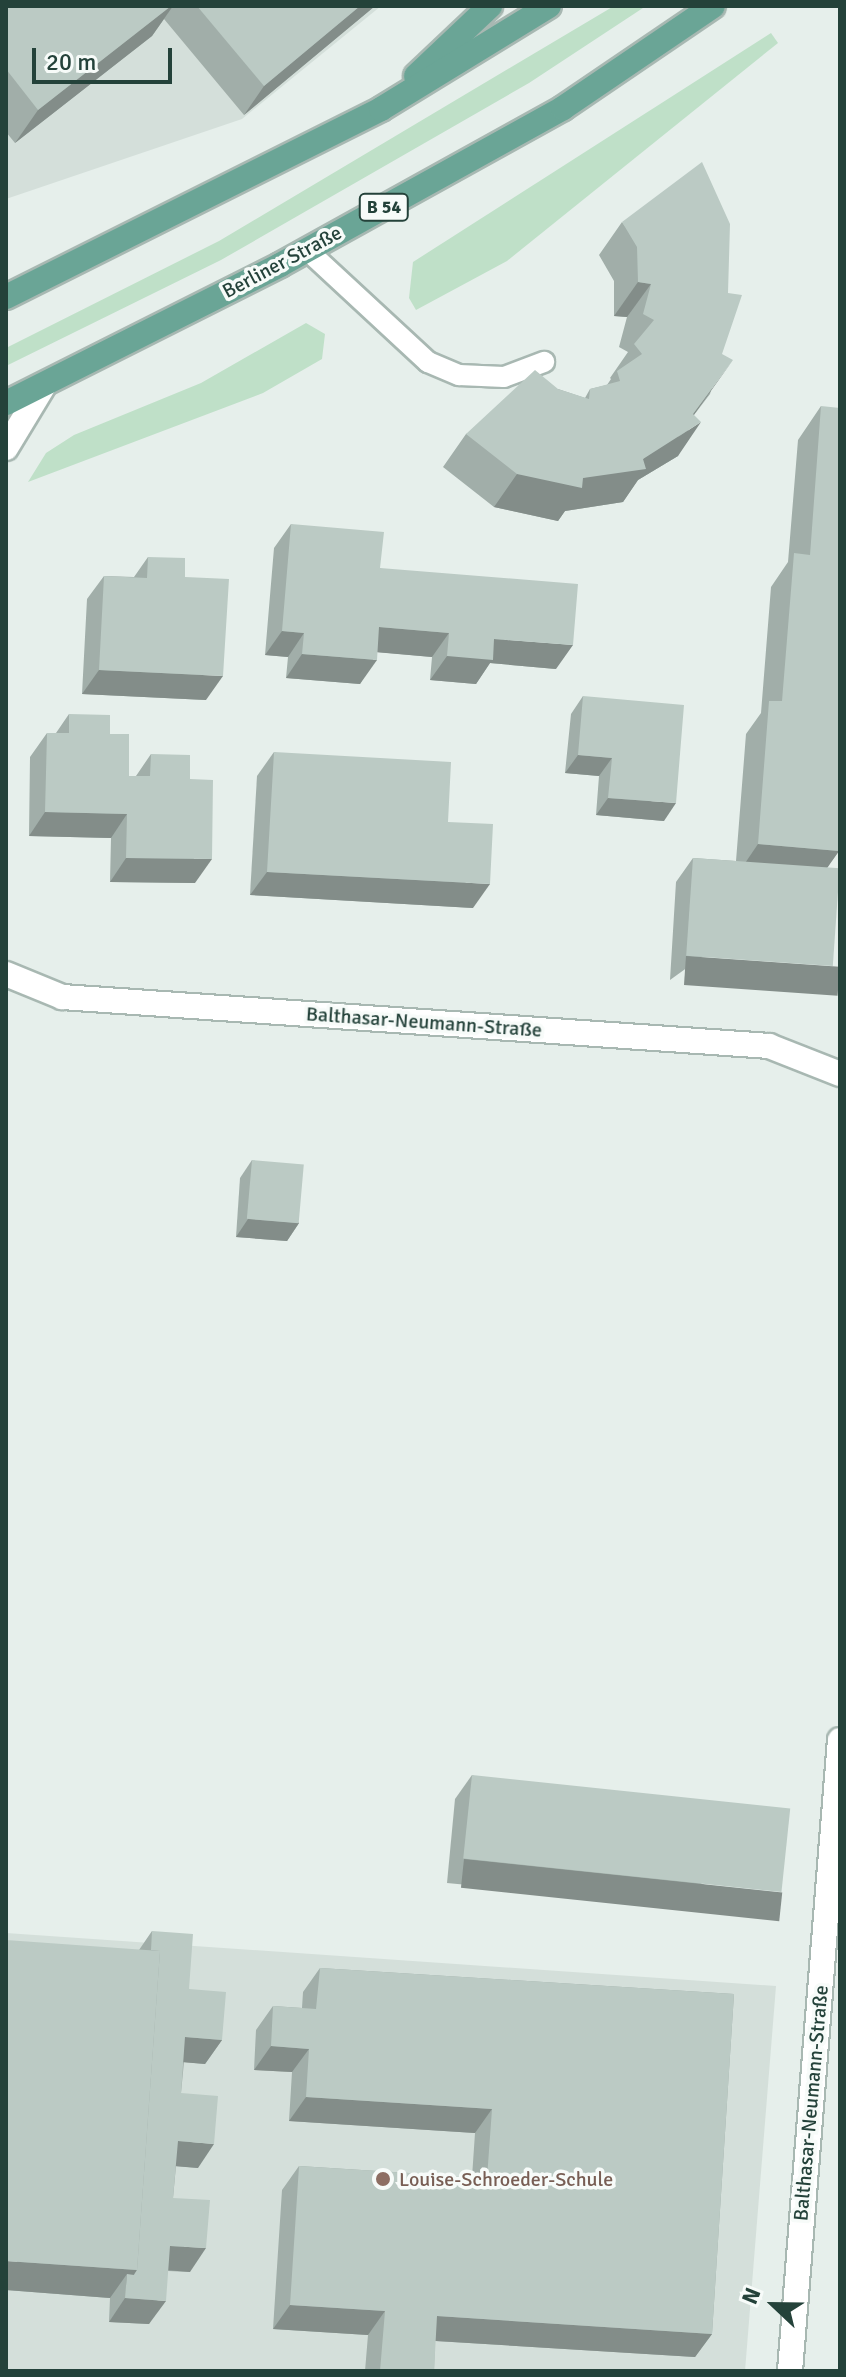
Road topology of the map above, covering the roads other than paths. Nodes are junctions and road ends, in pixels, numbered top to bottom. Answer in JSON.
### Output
{"nodes":[{"id":1,"x":490,"y":6,"type":"edge"},
{"id":2,"x":549,"y":6,"type":"edge"},
{"id":3,"x":713,"y":6,"type":"edge"},
{"id":4,"x":381,"y":109,"type":"junction"},
{"id":5,"x":307,"y":250,"type":"junction"},
{"id":6,"x":6,"y":297,"type":"edge"},
{"id":7,"x":544,"y":362,"type":"dead end"},
{"id":8,"x":43,"y":387,"type":"junction"},
{"id":9,"x":6,"y":403,"type":"edge"},
{"id":10,"x":6,"y":448,"type":"edge"},
{"id":11,"x":6,"y":974,"type":"edge"},
{"id":12,"x":840,"y":1074,"type":"edge"},
{"id":13,"x":840,"y":1740,"type":"edge"},
{"id":14,"x":790,"y":2371,"type":"edge"}],
"edges":[{"from":1,"to":4,"type":"main road"},
{"from":2,"to":4,"type":"main road"},
{"from":3,"to":5,"type":"main road","name":"Berliner Straße","number":"B 54"},
{"from":4,"to":6,"type":"main road"},
{"from":5,"to":7,"type":"lane"},
{"from":5,"to":8,"type":"main road","name":"Berliner Straße","number":"B 54"},
{"from":8,"to":9,"type":"main road","name":"Berliner Straße","number":"B 54"},
{"from":8,"to":10,"type":"street"},
{"from":11,"to":12,"type":"street","name":"Balthasar-Neumann-Straße"},
{"from":13,"to":14,"type":"street","name":"Balthasar-Neumann-Straße"}]}
